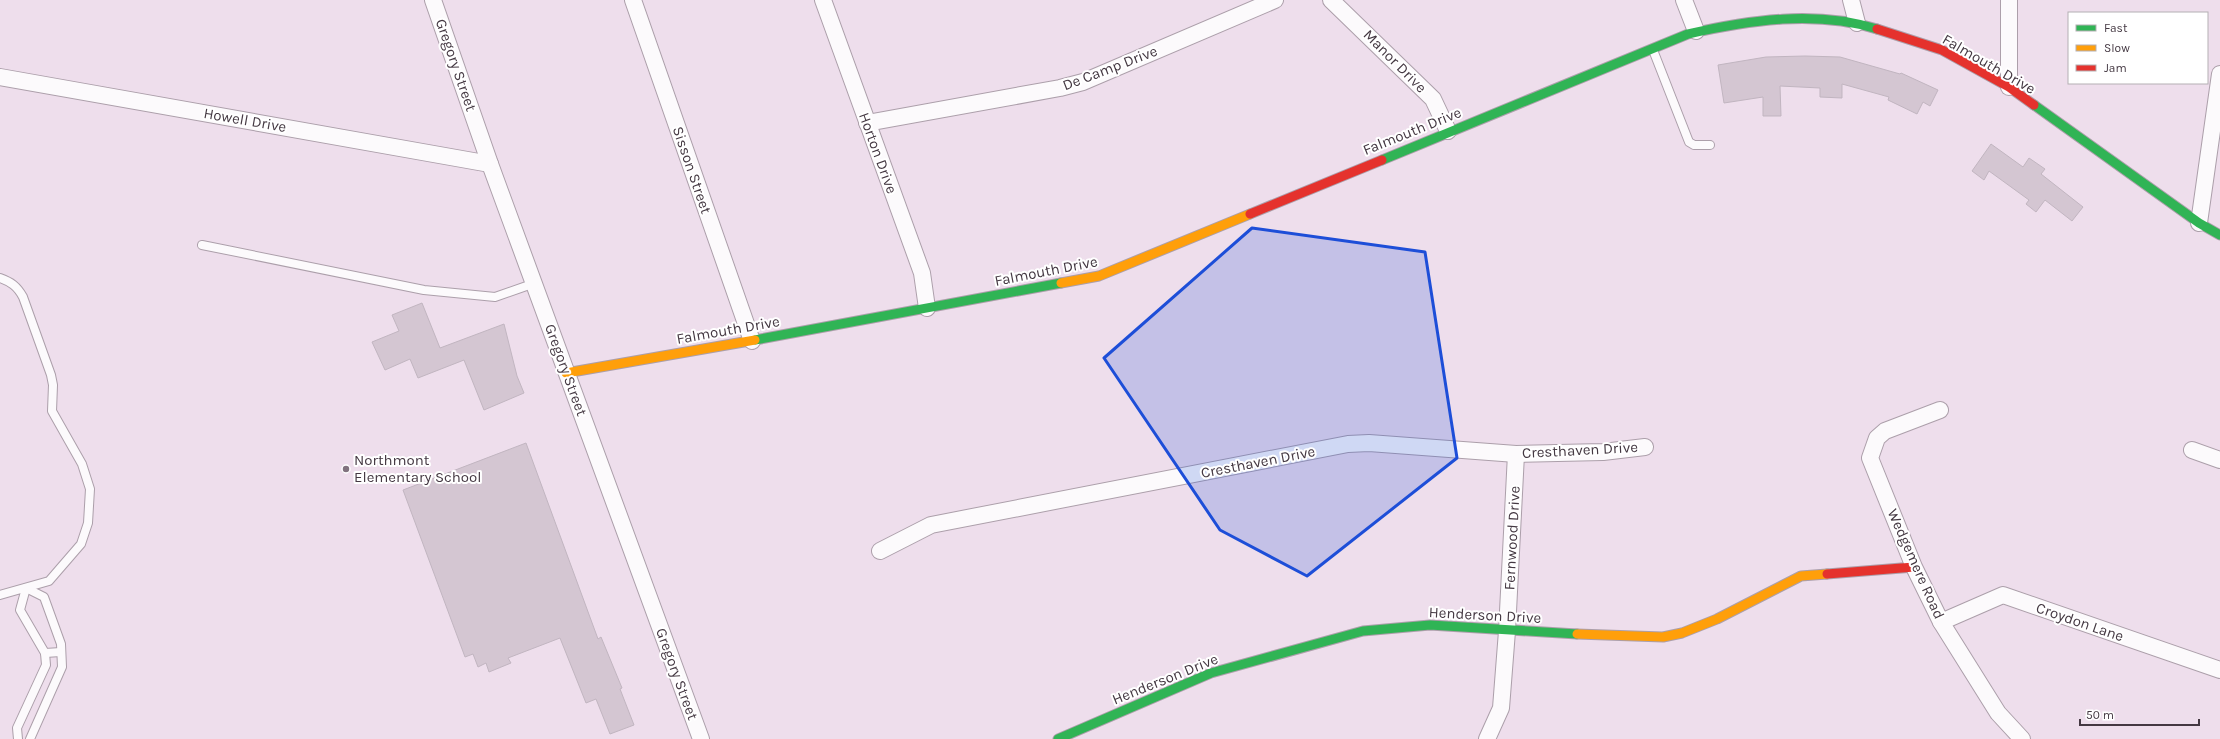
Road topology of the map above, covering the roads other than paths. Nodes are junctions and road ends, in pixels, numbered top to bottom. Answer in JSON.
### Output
{"nodes":[{"id":1,"x":433,"y":0,"type":"edge"},
{"id":2,"x":633,"y":0,"type":"edge"},
{"id":3,"x":823,"y":0,"type":"edge"},
{"id":4,"x":1275,"y":0,"type":"edge"},
{"id":5,"x":1331,"y":0,"type":"edge"},
{"id":6,"x":1684,"y":0,"type":"edge"},
{"id":7,"x":1851,"y":0,"type":"edge"},
{"id":8,"x":2009,"y":0,"type":"edge"},
{"id":9,"x":1857,"y":23,"type":"junction"},
{"id":10,"x":1696,"y":31,"type":"junction"},
{"id":11,"x":1652,"y":49,"type":"junction"},
{"id":12,"x":2220,"y":74,"type":"edge"},
{"id":13,"x":0,"y":77,"type":"edge"},
{"id":14,"x":2009,"y":87,"type":"junction"},
{"id":15,"x":867,"y":124,"type":"junction"},
{"id":16,"x":1448,"y":131,"type":"junction"},
{"id":17,"x":1710,"y":145,"type":"dead end"},
{"id":18,"x":490,"y":164,"type":"junction"},
{"id":19,"x":2199,"y":223,"type":"junction"},
{"id":20,"x":2220,"y":235,"type":"edge"},
{"id":21,"x":202,"y":245,"type":"dead end"},
{"id":22,"x":0,"y":278,"type":"edge"},
{"id":23,"x":535,"y":283,"type":"junction"},
{"id":24,"x":927,"y":308,"type":"junction"},
{"id":25,"x":752,"y":341,"type":"junction"},
{"id":26,"x":566,"y":373,"type":"junction"},
{"id":27,"x":1940,"y":410,"type":"dead end"},
{"id":28,"x":1645,"y":447,"type":"dead end"},
{"id":29,"x":2192,"y":450,"type":"dead end"},
{"id":30,"x":1516,"y":454,"type":"junction"},
{"id":31,"x":2220,"y":460,"type":"edge"},
{"id":32,"x":880,"y":551,"type":"dead end"},
{"id":33,"x":1914,"y":567,"type":"junction"},
{"id":34,"x":26,"y":588,"type":"junction"},
{"id":35,"x":0,"y":595,"type":"edge"},
{"id":36,"x":1941,"y":622,"type":"junction"},
{"id":37,"x":1507,"y":631,"type":"junction"},
{"id":38,"x":61,"y":652,"type":"junction"},
{"id":39,"x":45,"y":653,"type":"junction"},
{"id":40,"x":2220,"y":670,"type":"edge"},
{"id":41,"x":18,"y":739,"type":"edge"},
{"id":42,"x":30,"y":739,"type":"edge"},
{"id":43,"x":701,"y":739,"type":"edge"},
{"id":44,"x":1058,"y":739,"type":"edge"},
{"id":45,"x":1487,"y":739,"type":"edge"},
{"id":46,"x":2022,"y":739,"type":"edge"}],
"edges":[{"from":1,"to":18,"type":"street","name":"Gregory Street"},
{"from":2,"to":25,"type":"street","name":"Sisson Street"},
{"from":3,"to":15,"type":"street","name":"Horton Drive"},
{"from":4,"to":15,"type":"street","name":"De Camp Drive"},
{"from":5,"to":16,"type":"street","name":"Manor Drive"},
{"from":6,"to":10,"type":"street"},
{"from":7,"to":9,"type":"street"},
{"from":8,"to":14,"type":"street"},
{"from":9,"to":10,"type":"street","name":"Falmouth Drive"},
{"from":9,"to":14,"type":"street","name":"Falmouth Drive"},
{"from":10,"to":11,"type":"street","name":"Falmouth Drive"},
{"from":11,"to":16,"type":"street","name":"Falmouth Drive"},
{"from":11,"to":17,"type":"lane"},
{"from":12,"to":19,"type":"street"},
{"from":13,"to":18,"type":"street","name":"Howell Drive"},
{"from":14,"to":19,"type":"street","name":"Falmouth Drive"},
{"from":15,"to":24,"type":"street","name":"Horton Drive"},
{"from":16,"to":24,"type":"street","name":"Falmouth Drive"},
{"from":18,"to":23,"type":"street","name":"Gregory Street"},
{"from":19,"to":20,"type":"street","name":"Falmouth Drive"},
{"from":21,"to":23,"type":"lane"},
{"from":22,"to":34,"type":"lane"},
{"from":23,"to":26,"type":"street","name":"Gregory Street"},
{"from":24,"to":25,"type":"street","name":"Falmouth Drive"},
{"from":25,"to":26,"type":"street","name":"Falmouth Drive"},
{"from":26,"to":43,"type":"street","name":"Gregory Street"},
{"from":27,"to":33,"type":"street","name":"Wedgemere Road"},
{"from":28,"to":30,"type":"street","name":"Cresthaven Drive"},
{"from":29,"to":31,"type":"street"},
{"from":30,"to":32,"type":"street","name":"Cresthaven Drive"},
{"from":30,"to":37,"type":"street","name":"Fernwood Drive"},
{"from":33,"to":36,"type":"street","name":"Wedgemere Road"},
{"from":33,"to":37,"type":"street","name":"Henderson Drive"},
{"from":34,"to":35,"type":"lane"},
{"from":34,"to":38,"type":"lane"},
{"from":34,"to":39,"type":"lane"},
{"from":36,"to":40,"type":"street","name":"Croydon Lane"},
{"from":36,"to":46,"type":"street","name":"Wedgemere Road"},
{"from":37,"to":44,"type":"street","name":"Henderson Drive"},
{"from":37,"to":45,"type":"street","name":"Fernwood Drive"},
{"from":38,"to":39,"type":"lane"},
{"from":38,"to":42,"type":"lane"},
{"from":39,"to":41,"type":"lane"}]}
